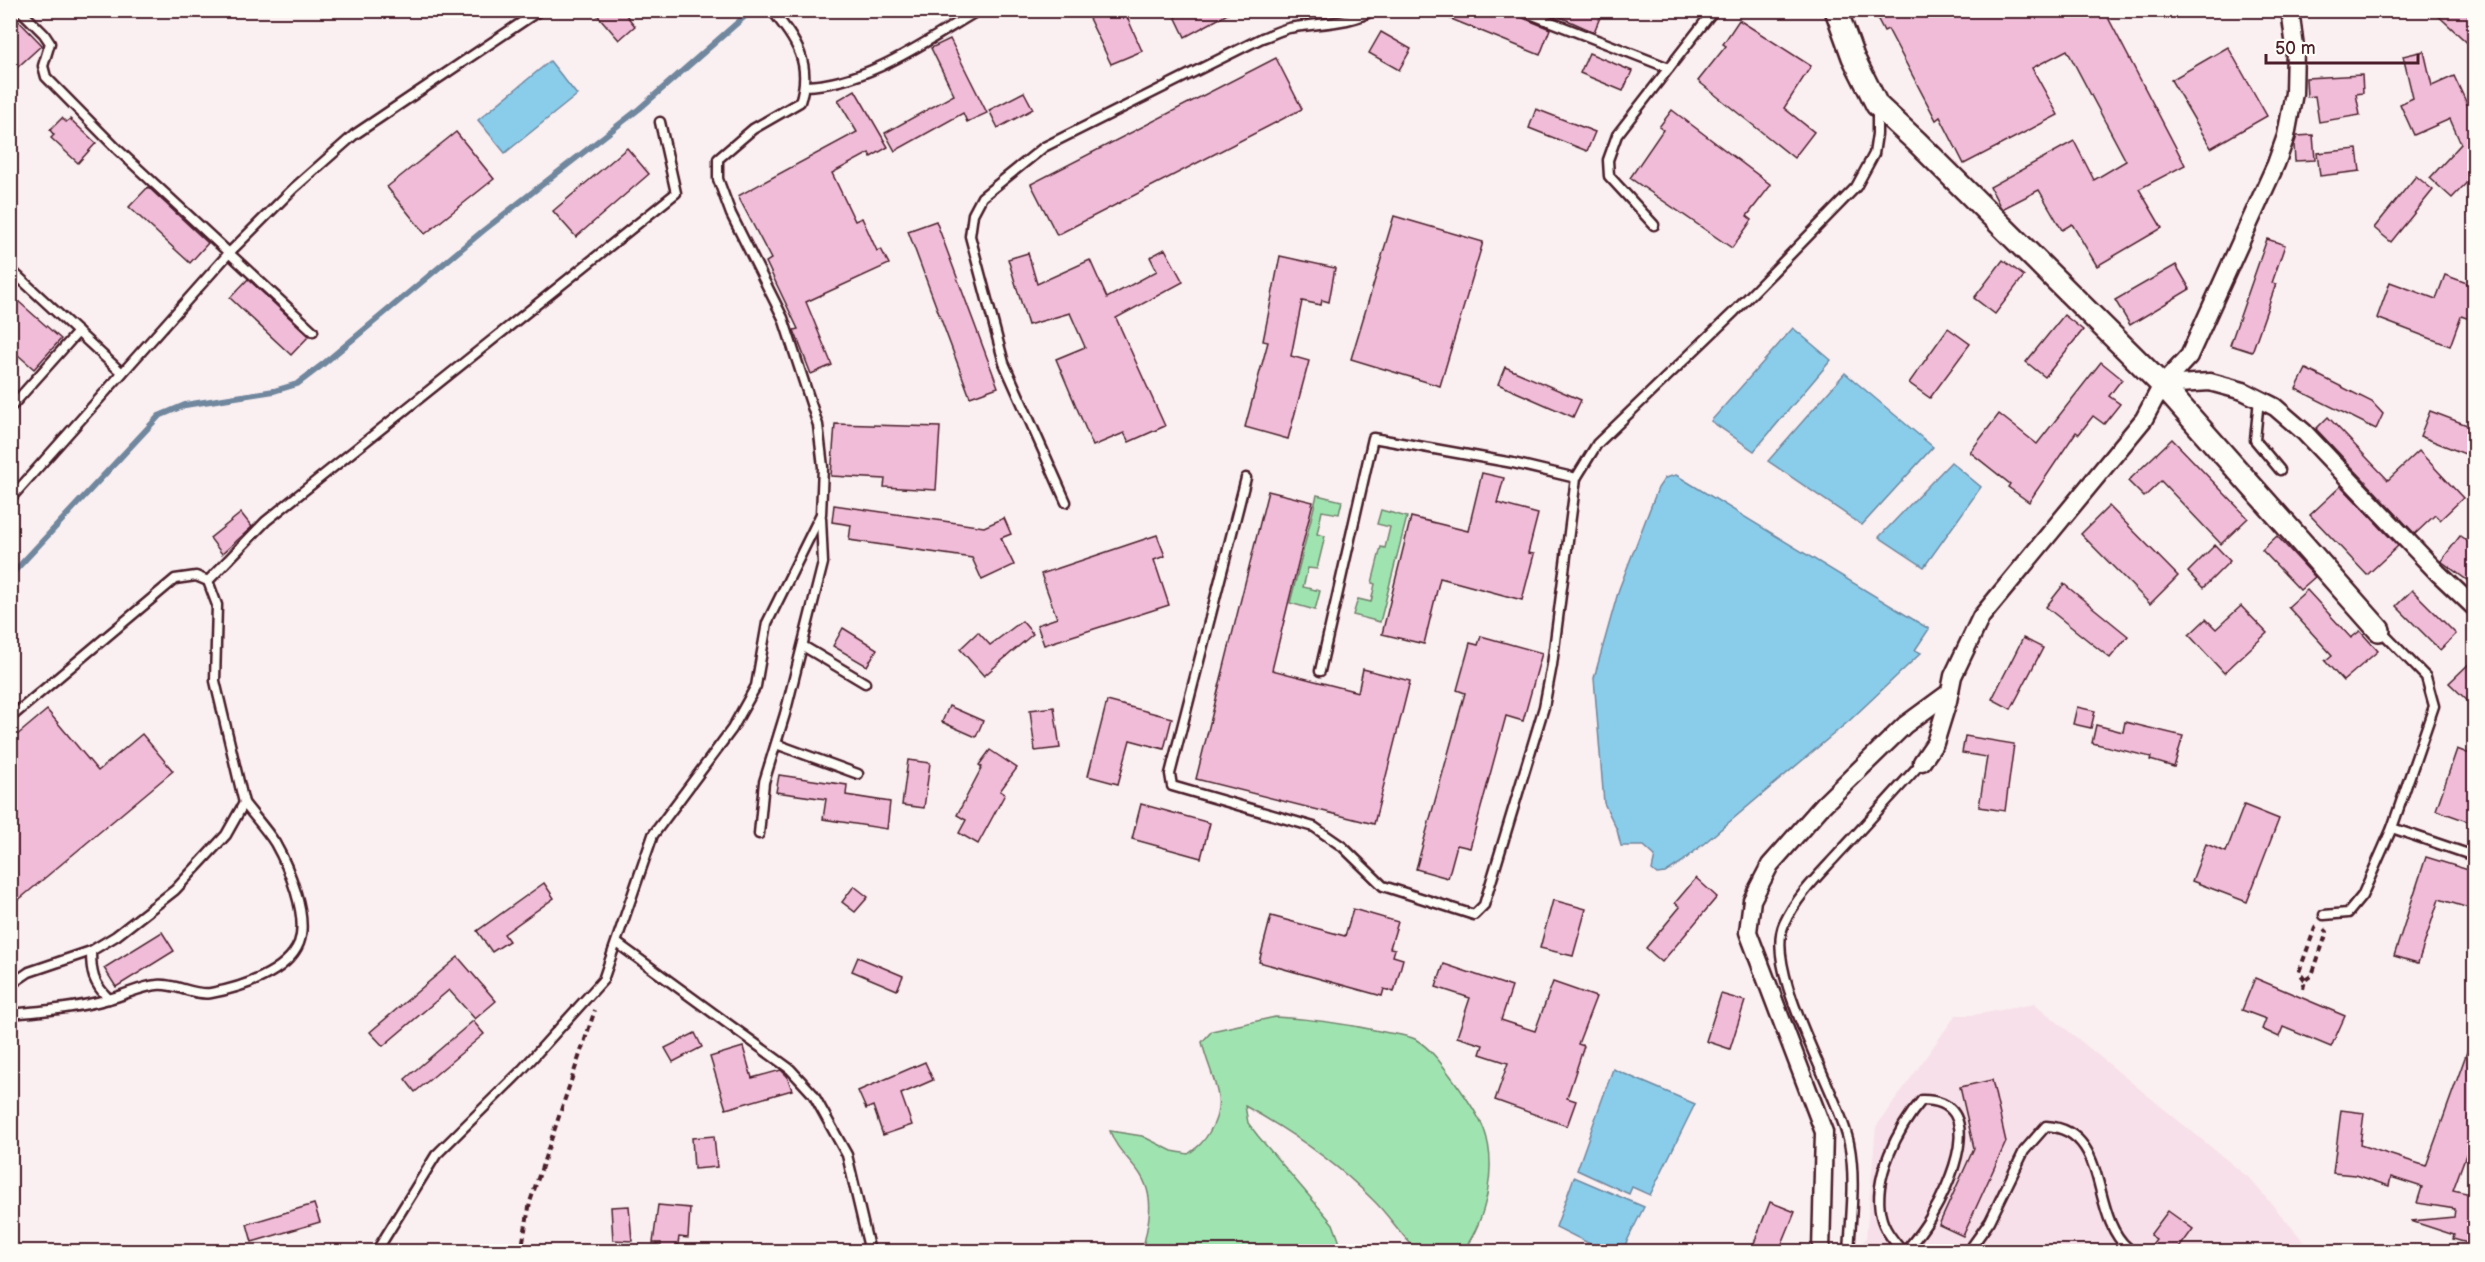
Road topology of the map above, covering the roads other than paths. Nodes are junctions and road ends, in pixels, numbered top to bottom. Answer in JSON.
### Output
{"nodes":[{"id":1,"x":20,"y":10,"type":"edge"},
{"id":2,"x":540,"y":10,"type":"edge"},
{"id":3,"x":979,"y":10,"type":"edge"},
{"id":4,"x":1373,"y":10,"type":"edge"},
{"id":5,"x":1520,"y":10,"type":"edge"},
{"id":6,"x":1714,"y":10,"type":"edge"},
{"id":7,"x":1836,"y":10,"type":"edge"},
{"id":8,"x":2290,"y":10,"type":"edge"},
{"id":9,"x":772,"y":11,"type":"edge"},
{"id":10,"x":1669,"y":68,"type":"junction"},
{"id":11,"x":805,"y":86,"type":"junction"},
{"id":12,"x":1877,"y":105,"type":"junction"},
{"id":13,"x":660,"y":122,"type":"dead end"},
{"id":14,"x":1654,"y":225,"type":"dead end"},
{"id":15,"x":230,"y":252,"type":"junction"},
{"id":16,"x":10,"y":269,"type":"edge"},
{"id":17,"x":78,"y":332,"type":"junction"},
{"id":18,"x":313,"y":332,"type":"dead end"},
{"id":19,"x":122,"y":373,"type":"junction"},
{"id":20,"x":2162,"y":385,"type":"junction"},
{"id":21,"x":2259,"y":399,"type":"junction"},
{"id":22,"x":10,"y":408,"type":"edge"},
{"id":23,"x":2280,"y":470,"type":"dead end"},
{"id":24,"x":1246,"y":478,"type":"dead end"},
{"id":25,"x":1576,"y":478,"type":"junction"},
{"id":26,"x":10,"y":500,"type":"edge"},
{"id":27,"x":1066,"y":502,"type":"dead end"},
{"id":28,"x":821,"y":514,"type":"junction"},
{"id":29,"x":208,"y":581,"type":"junction"},
{"id":30,"x":2475,"y":607,"type":"edge"},
{"id":31,"x":2379,"y":630,"type":"joint"},
{"id":32,"x":803,"y":646,"type":"junction"},
{"id":33,"x":1320,"y":670,"type":"dead end"},
{"id":34,"x":865,"y":683,"type":"dead end"},
{"id":35,"x":1950,"y":692,"type":"junction"},
{"id":36,"x":10,"y":718,"type":"edge"},
{"id":37,"x":776,"y":744,"type":"junction"},
{"id":38,"x":1922,"y":762,"type":"joint"},
{"id":39,"x":858,"y":774,"type":"dead end"},
{"id":40,"x":244,"y":803,"type":"junction"},
{"id":41,"x":2392,"y":828,"type":"junction"},
{"id":42,"x":759,"y":834,"type":"dead end"},
{"id":43,"x":2475,"y":856,"type":"edge"},
{"id":44,"x":2324,"y":915,"type":"dead end"},
{"id":45,"x":616,"y":942,"type":"junction"},
{"id":46,"x":91,"y":951,"type":"junction"},
{"id":47,"x":10,"y":985,"type":"edge"},
{"id":48,"x":109,"y":999,"type":"junction"},
{"id":49,"x":10,"y":1014,"type":"edge"},
{"id":50,"x":2128,"y":1248,"type":"dead end"},
{"id":51,"x":376,"y":1251,"type":"edge"},
{"id":52,"x":870,"y":1251,"type":"edge"},
{"id":53,"x":1821,"y":1251,"type":"edge"},
{"id":54,"x":1849,"y":1251,"type":"edge"},
{"id":55,"x":1904,"y":1251,"type":"edge"},
{"id":56,"x":1968,"y":1251,"type":"edge"}],
"edges":[{"from":1,"to":15,"type":"lane"},
{"from":2,"to":15,"type":"lane"},
{"from":3,"to":11,"type":"lane"},
{"from":4,"to":27,"type":"lane"},
{"from":5,"to":10,"type":"lane"},
{"from":6,"to":10,"type":"lane"},
{"from":7,"to":12,"type":"street"},
{"from":8,"to":20,"type":"street"},
{"from":9,"to":11,"type":"lane"},
{"from":10,"to":14,"type":"lane"},
{"from":11,"to":28,"type":"lane"},
{"from":12,"to":20,"type":"street"},
{"from":12,"to":25,"type":"lane"},
{"from":13,"to":29,"type":"lane"},
{"from":15,"to":18,"type":"lane"},
{"from":15,"to":19,"type":"lane"},
{"from":16,"to":17,"type":"lane"},
{"from":17,"to":19,"type":"lane"},
{"from":17,"to":22,"type":"lane"},
{"from":19,"to":26,"type":"lane"},
{"from":20,"to":21,"type":"street"},
{"from":20,"to":31,"type":"street"},
{"from":20,"to":35,"type":"street"},
{"from":21,"to":23,"type":"lane"},
{"from":21,"to":30,"type":"street"},
{"from":24,"to":25,"type":"lane"},
{"from":25,"to":33,"type":"lane"},
{"from":28,"to":32,"type":"lane"},
{"from":28,"to":45,"type":"lane"},
{"from":29,"to":36,"type":"lane"},
{"from":29,"to":40,"type":"lane"},
{"from":31,"to":41,"type":"lane"},
{"from":32,"to":34,"type":"lane"},
{"from":32,"to":37,"type":"lane"},
{"from":35,"to":38,"type":"street"},
{"from":35,"to":53,"type":"street"},
{"from":37,"to":39,"type":"lane"},
{"from":37,"to":42,"type":"lane"},
{"from":38,"to":54,"type":"lane"},
{"from":40,"to":46,"type":"lane"},
{"from":40,"to":48,"type":"lane"},
{"from":41,"to":43,"type":"lane"},
{"from":41,"to":44,"type":"lane"},
{"from":45,"to":51,"type":"lane"},
{"from":45,"to":52,"type":"lane"},
{"from":46,"to":47,"type":"lane"},
{"from":46,"to":48,"type":"lane"},
{"from":48,"to":49,"type":"lane"},
{"from":50,"to":56,"type":"lane"},
{"from":55,"to":55,"type":"lane"}]}
